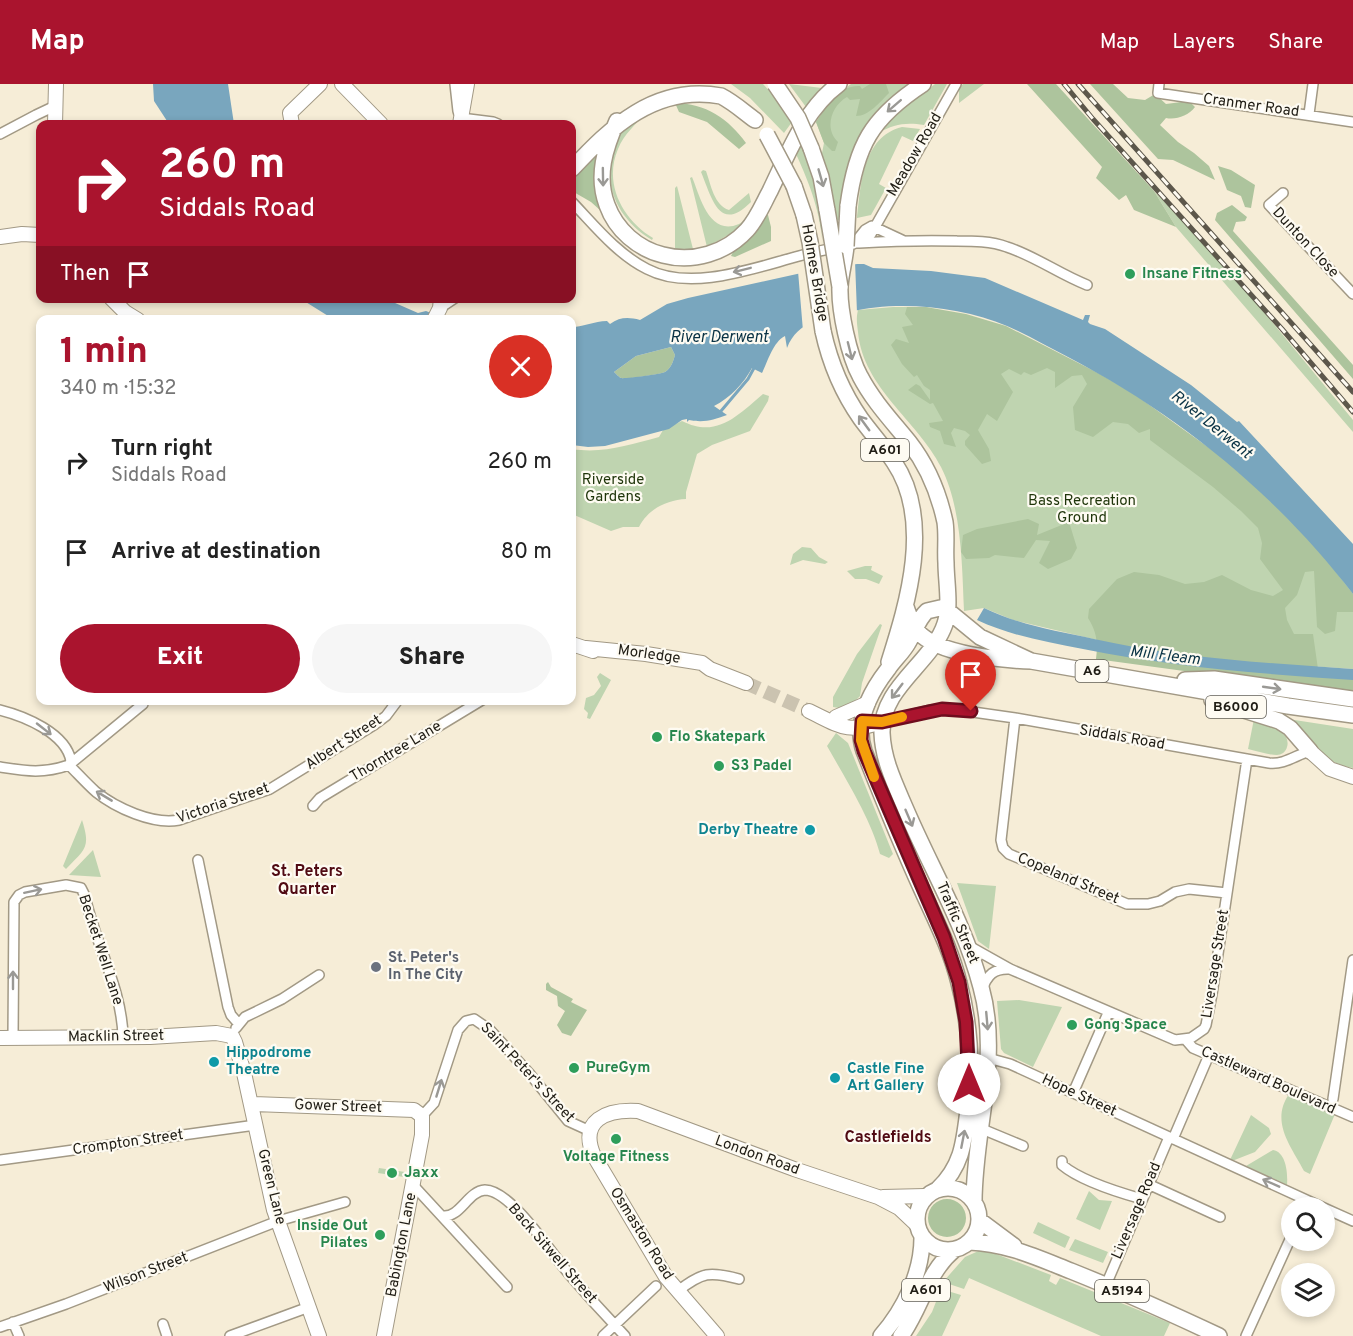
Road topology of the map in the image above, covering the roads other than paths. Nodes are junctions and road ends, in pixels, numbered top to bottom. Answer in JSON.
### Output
{"nodes":[{"id":1,"x":56,"y":84,"type":"edge"},
{"id":2,"x":342,"y":84,"type":"edge"},
{"id":3,"x":458,"y":84,"type":"edge"},
{"id":4,"x":467,"y":84,"type":"edge"},
{"id":5,"x":719,"y":84,"type":"edge"},
{"id":6,"x":775,"y":84,"type":"edge"},
{"id":7,"x":838,"y":84,"type":"edge"},
{"id":8,"x":923,"y":84,"type":"edge"},
{"id":9,"x":956,"y":84,"type":"edge"},
{"id":10,"x":1159,"y":84,"type":"edge"},
{"id":11,"x":1313,"y":84,"type":"edge"},
{"id":12,"x":318,"y":85,"type":"edge"},
{"id":13,"x":56,"y":106,"type":"junction"},
{"id":14,"x":1309,"y":114,"type":"junction"},
{"id":15,"x":460,"y":118,"type":"edge"},
{"id":16,"x":55,"y":120,"type":"edge"},
{"id":17,"x":291,"y":120,"type":"edge"},
{"id":18,"x":377,"y":120,"type":"edge"},
{"id":19,"x":476,"y":120,"type":"edge"},
{"id":20,"x":755,"y":120,"type":"junction"},
{"id":21,"x":617,"y":121,"type":"junction"},
{"id":22,"x":1353,"y":122,"type":"edge"},
{"id":23,"x":0,"y":134,"type":"edge"},
{"id":24,"x":576,"y":165,"type":"edge"},
{"id":25,"x":1282,"y":194,"type":"dead end"},
{"id":26,"x":576,"y":206,"type":"edge"},
{"id":27,"x":876,"y":226,"type":"junction"},
{"id":28,"x":36,"y":230,"type":"edge"},
{"id":29,"x":22,"y":234,"type":"junction"},
{"id":30,"x":36,"y":236,"type":"edge"},
{"id":31,"x":0,"y":237,"type":"edge"},
{"id":32,"x":902,"y":240,"type":"junction"},
{"id":33,"x":853,"y":244,"type":"junction"},
{"id":34,"x":1087,"y":285,"type":"dead end"},
{"id":35,"x":840,"y":287,"type":"junction"},
{"id":36,"x":1353,"y":294,"type":"edge"},
{"id":37,"x":116,"y":303,"type":"edge"},
{"id":38,"x":130,"y":315,"type":"edge"},
{"id":39,"x":947,"y":535,"type":"junction"},
{"id":40,"x":906,"y":607,"type":"junction"},
{"id":41,"x":947,"y":610,"type":"junction"},
{"id":42,"x":960,"y":620,"type":"junction"},
{"id":43,"x":915,"y":627,"type":"junction"},
{"id":44,"x":935,"y":643,"type":"junction"},
{"id":45,"x":576,"y":645,"type":"edge"},
{"id":46,"x":955,"y":651,"type":"junction"},
{"id":47,"x":1031,"y":661,"type":"junction"},
{"id":48,"x":920,"y":665,"type":"junction"},
{"id":49,"x":886,"y":670,"type":"junction"},
{"id":50,"x":1152,"y":681,"type":"junction"},
{"id":51,"x":746,"y":683,"type":"tunnel mouth"},
{"id":52,"x":1353,"y":699,"type":"edge"},
{"id":53,"x":868,"y":703,"type":"junction"},
{"id":54,"x":142,"y":705,"type":"edge"},
{"id":55,"x":394,"y":705,"type":"edge"},
{"id":56,"x":474,"y":705,"type":"edge"},
{"id":57,"x":0,"y":710,"type":"edge"},
{"id":58,"x":1353,"y":715,"type":"edge"},
{"id":59,"x":836,"y":717,"type":"junction"},
{"id":60,"x":1015,"y":718,"type":"junction"},
{"id":61,"x":882,"y":722,"type":"junction"},
{"id":62,"x":861,"y":725,"type":"junction"},
{"id":63,"x":1310,"y":751,"type":"junction"},
{"id":64,"x":1247,"y":759,"type":"junction"},
{"id":65,"x":69,"y":765,"type":"junction"},
{"id":66,"x":0,"y":767,"type":"edge"},
{"id":67,"x":1353,"y":777,"type":"edge"},
{"id":68,"x":285,"y":781,"type":"joint"},
{"id":69,"x":313,"y":806,"type":"dead end"},
{"id":70,"x":198,"y":860,"type":"dead end"},
{"id":71,"x":1227,"y":893,"type":"junction"},
{"id":72,"x":967,"y":945,"type":"junction"},
{"id":73,"x":1353,"y":960,"type":"edge"},
{"id":74,"x":1010,"y":969,"type":"junction"},
{"id":75,"x":319,"y":975,"type":"dead end"},
{"id":76,"x":982,"y":990,"type":"junction"},
{"id":77,"x":1108,"y":1013,"type":"junction"},
{"id":78,"x":465,"y":1022,"type":"joint"},
{"id":79,"x":238,"y":1023,"type":"junction"},
{"id":80,"x":232,"y":1036,"type":"junction"},
{"id":81,"x":123,"y":1037,"type":"junction"},
{"id":82,"x":7,"y":1038,"type":"edge"},
{"id":83,"x":1186,"y":1040,"type":"junction"},
{"id":84,"x":1209,"y":1055,"type":"junction"},
{"id":85,"x":988,"y":1058,"type":"junction"},
{"id":86,"x":1073,"y":1093,"type":"junction"},
{"id":87,"x":1333,"y":1099,"type":"dead end"},
{"id":88,"x":251,"y":1104,"type":"junction"},
{"id":89,"x":422,"y":1116,"type":"junction"},
{"id":90,"x":1353,"y":1117,"type":"edge"},
{"id":91,"x":256,"y":1125,"type":"junction"},
{"id":92,"x":982,"y":1129,"type":"junction"},
{"id":93,"x":590,"y":1131,"type":"junction"},
{"id":94,"x":1171,"y":1138,"type":"junction"},
{"id":95,"x":1023,"y":1146,"type":"dead end"},
{"id":96,"x":0,"y":1160,"type":"edge"},
{"id":97,"x":1062,"y":1161,"type":"dead end"},
{"id":98,"x":1148,"y":1184,"type":"junction"},
{"id":99,"x":413,"y":1185,"type":"junction"},
{"id":100,"x":932,"y":1193,"type":"junction"},
{"id":101,"x":878,"y":1197,"type":"junction"},
{"id":102,"x":1292,"y":1197,"type":"edge"},
{"id":103,"x":1142,"y":1199,"type":"junction"},
{"id":104,"x":345,"y":1202,"type":"dead end"},
{"id":105,"x":975,"y":1202,"type":"junction"},
{"id":106,"x":1335,"y":1213,"type":"edge"},
{"id":107,"x":443,"y":1216,"type":"junction"},
{"id":108,"x":1220,"y":1218,"type":"dead end"},
{"id":109,"x":979,"y":1220,"type":"junction"},
{"id":110,"x":278,"y":1221,"type":"junction"},
{"id":111,"x":1353,"y":1221,"type":"edge"},
{"id":112,"x":919,"y":1231,"type":"junction"},
{"id":113,"x":969,"y":1242,"type":"junction"},
{"id":114,"x":954,"y":1250,"type":"junction"},
{"id":115,"x":1022,"y":1251,"type":"junction"},
{"id":116,"x":1285,"y":1251,"type":"edge"},
{"id":117,"x":739,"y":1279,"type":"dead end"},
{"id":118,"x":1106,"y":1285,"type":"junction"},
{"id":119,"x":656,"y":1286,"type":"dead end"},
{"id":120,"x":507,"y":1287,"type":"dead end"},
{"id":121,"x":678,"y":1291,"type":"junction"},
{"id":122,"x":309,"y":1307,"type":"junction"},
{"id":123,"x":13,"y":1322,"type":"junction"},
{"id":124,"x":163,"y":1324,"type":"dead end"},
{"id":125,"x":615,"y":1325,"type":"junction"},
{"id":126,"x":0,"y":1326,"type":"edge"},
{"id":127,"x":18,"y":1336,"type":"edge"},
{"id":128,"x":167,"y":1336,"type":"edge"},
{"id":129,"x":230,"y":1336,"type":"edge"},
{"id":130,"x":319,"y":1336,"type":"edge"},
{"id":131,"x":384,"y":1336,"type":"edge"},
{"id":132,"x":603,"y":1336,"type":"edge"},
{"id":133,"x":625,"y":1336,"type":"edge"},
{"id":134,"x":717,"y":1336,"type":"edge"},
{"id":135,"x":881,"y":1336,"type":"edge"},
{"id":136,"x":901,"y":1336,"type":"edge"},
{"id":137,"x":1219,"y":1336,"type":"edge"},
{"id":138,"x":1246,"y":1336,"type":"edge"}],
"edges":[{"from":1,"to":13,"type":"street"},
{"from":2,"to":18,"type":"street"},
{"from":3,"to":15,"type":"main road"},
{"from":4,"to":15,"type":"street"},
{"from":5,"to":20,"type":"main road","number":"A601"},
{"from":6,"to":35,"type":"main road","number":"A601","one_way":true,"bridge":true},
{"from":21,"to":7,"type":"main road","one_way":true},
{"from":8,"to":35,"type":"main road","one_way":true,"bridge":true},
{"from":9,"to":27,"type":"street","name":"Meadow Road"},
{"from":10,"to":14,"type":"street","name":"Cranmer Road"},
{"from":11,"to":14,"type":"street"},
{"from":12,"to":17,"type":"street"},
{"from":13,"to":16,"type":"street"},
{"from":13,"to":23,"type":"street"},
{"from":14,"to":22,"type":"street","name":"Cranmer Road"},
{"from":15,"to":19,"type":"street"},
{"from":20,"to":21,"type":"main road"},
{"from":40,"to":20,"type":"main road","name":"Holmes Bridge","number":"A601","one_way":true,"bridge":true},
{"from":21,"to":24,"type":"main road"},
{"from":25,"to":36,"type":"street","name":"Dunton Close"},
{"from":33,"to":26,"type":"street","name":"Meadow Road","one_way":true},
{"from":27,"to":32,"type":"street","name":"Meadow Road"},
{"from":27,"to":33,"type":"street","name":"Meadow Road"},
{"from":28,"to":29,"type":"street"},
{"from":29,"to":30,"type":"street"},
{"from":29,"to":31,"type":"street"},
{"from":32,"to":33,"type":"street","name":"Meadow Road"},
{"from":32,"to":34,"type":"street","name":"Meadow Road"},
{"from":35,"to":39,"type":"main road","name":"Holmes Bridge","number":"A601","one_way":true},
{"from":37,"to":38,"type":"street"},
{"from":39,"to":41,"type":"main road","number":"A601"},
{"from":39,"to":42,"type":"main road"},
{"from":40,"to":43,"type":"main road","number":"A6"},
{"from":40,"to":49,"type":"main road","number":"A601"},
{"from":41,"to":42,"type":"main road"},
{"from":41,"to":43,"type":"main road"},
{"from":41,"to":44,"type":"main road","number":"A601"},
{"from":42,"to":47,"type":"main road","number":"A6"},
{"from":43,"to":44,"type":"main road","number":"A6"},
{"from":43,"to":49,"type":"main road"},
{"from":44,"to":46,"type":"main road","number":"A6"},
{"from":44,"to":48,"type":"main road","number":"A601"},
{"from":45,"to":51,"type":"street","name":"Morledge"},
{"from":46,"to":47,"type":"main road","number":"A6"},
{"from":46,"to":48,"type":"main road"},
{"from":47,"to":50,"type":"main road","number":"A6"},
{"from":48,"to":61,"type":"main road","name":"Traffic Street","number":"A601","one_way":true},
{"from":49,"to":53,"type":"main road","number":"A601"},
{"from":50,"to":52,"type":"main road","number":"B6000","one_way":true},
{"from":50,"to":58,"type":"main road","number":"A6"},
{"from":50,"to":63,"type":"main road","number":"B6000"},
{"from":53,"to":59,"type":"street"},
{"from":53,"to":62,"type":"main road","number":"A601"},
{"from":54,"to":65,"type":"street"},
{"from":55,"to":68,"type":"street","name":"Albert Street"},
{"from":56,"to":69,"type":"street","name":"Thorntree Lane"},
{"from":57,"to":65,"type":"street","one_way":true},
{"from":59,"to":62,"type":"street"},
{"from":59,"to":62,"type":"street"},
{"from":60,"to":61,"type":"street","name":"Siddals Road"},
{"from":60,"to":64,"type":"street","name":"Siddals Road"},
{"from":60,"to":71,"type":"street","name":"Copeland Street"},
{"from":61,"to":62,"type":"street","name":"Siddals Road"},
{"from":61,"to":72,"type":"main road","name":"Traffic Street","number":"A601","one_way":true},
{"from":100,"to":62,"type":"main road","name":"Traffic Street","number":"A601","one_way":true},
{"from":63,"to":64,"type":"street","name":"Siddals Road"},
{"from":63,"to":67,"type":"street","number":"B6000"},
{"from":64,"to":71,"type":"street","name":"Liversage Street"},
{"from":65,"to":66,"type":"street"},
{"from":68,"to":65,"type":"street","name":"Victoria Street","one_way":true},
{"from":70,"to":79,"type":"street"},
{"from":71,"to":83,"type":"street","name":"Liversage Street"},
{"from":72,"to":74,"type":"street"},
{"from":72,"to":76,"type":"main road","name":"Traffic Street","number":"A601"},
{"from":73,"to":87,"type":"street"},
{"from":74,"to":76,"type":"street"},
{"from":74,"to":77,"type":"street"},
{"from":75,"to":79,"type":"street"},
{"from":76,"to":85,"type":"main road","name":"Traffic Street","number":"A601","one_way":true},
{"from":77,"to":83,"type":"street"},
{"from":77,"to":86,"type":"street"},
{"from":89,"to":78,"type":"street","name":"Babington Lane","one_way":true},
{"from":78,"to":93,"type":"street","name":"Saint Peter's Street"},
{"from":79,"to":80,"type":"street"},
{"from":80,"to":81,"type":"street","name":"Macklin Street"},
{"from":80,"to":88,"type":"street","name":"Green Lane"},
{"from":81,"to":82,"type":"street","name":"Macklin Street"},
{"from":82,"to":81,"type":"street","name":"Becket Well Lane","one_way":true},
{"from":83,"to":84,"type":"street","name":"Castleward Boulevard"},
{"from":84,"to":90,"type":"street","name":"Castleward Boulevard"},
{"from":84,"to":94,"type":"street","name":"Liversage Road"},
{"from":85,"to":86,"type":"street","name":"Hope Street"},
{"from":85,"to":92,"type":"main road","name":"Traffic Street","number":"A601"},
{"from":86,"to":94,"type":"street","name":"Hope Street"},
{"from":88,"to":89,"type":"street","name":"Gower Street"},
{"from":88,"to":91,"type":"street","name":"Green Lane"},
{"from":89,"to":99,"type":"street","name":"Babington Lane"},
{"from":91,"to":96,"type":"street","name":"Crompton Street"},
{"from":91,"to":110,"type":"street","name":"Green Lane"},
{"from":92,"to":95,"type":"street"},
{"from":92,"to":105,"type":"main road","name":"Traffic Street","number":"A601"},
{"from":93,"to":101,"type":"street","name":"London Road"},
{"from":93,"to":121,"type":"street","name":"Osmaston Road"},
{"from":94,"to":98,"type":"street","name":"Liversage Road"},
{"from":102,"to":94,"type":"street","name":"Hope Street","one_way":true},
{"from":97,"to":103,"type":"street"},
{"from":98,"to":103,"type":"street","name":"Liversage Road"},
{"from":98,"to":108,"type":"street"},
{"from":99,"to":107,"type":"street"},
{"from":99,"to":131,"type":"street","name":"Babington Lane"},
{"from":100,"to":101,"type":"street","name":"London Road"},
{"from":100,"to":105,"type":"main road"},
{"from":100,"to":112,"type":"main road","number":"A601"},
{"from":101,"to":112,"type":"street","name":"London Road"},
{"from":103,"to":118,"type":"street","name":"Liversage Road"},
{"from":104,"to":110,"type":"street","name":"Wilson Street"},
{"from":105,"to":109,"type":"main road","number":"A601"},
{"from":106,"to":111,"type":"street","name":"Hope Street"},
{"from":107,"to":120,"type":"street"},
{"from":107,"to":125,"type":"street","name":"Back Sitwell Street"},
{"from":109,"to":113,"type":"main road"},
{"from":109,"to":115,"type":"main road"},
{"from":110,"to":122,"type":"street","name":"Green Lane"},
{"from":110,"to":123,"type":"street","name":"Wilson Street"},
{"from":112,"to":114,"type":"main road"},
{"from":112,"to":135,"type":"main road","number":"A601"},
{"from":113,"to":114,"type":"main road","number":"A601"},
{"from":113,"to":115,"type":"main road","number":"A5194"},
{"from":114,"to":136,"type":"main road","number":"A601"},
{"from":115,"to":118,"type":"main road","number":"A5194"},
{"from":116,"to":138,"type":"street"},
{"from":117,"to":121,"type":"street"},
{"from":118,"to":137,"type":"main road","number":"A5194"},
{"from":119,"to":125,"type":"street"},
{"from":121,"to":134,"type":"street","name":"Osmaston Road"},
{"from":122,"to":129,"type":"street"},
{"from":122,"to":130,"type":"street","name":"Green Lane"},
{"from":123,"to":126,"type":"street","name":"Wilson Street"},
{"from":123,"to":127,"type":"street"},
{"from":124,"to":128,"type":"street"},
{"from":125,"to":132,"type":"street"},
{"from":125,"to":133,"type":"street","name":"Back Sitwell Street"}]}
